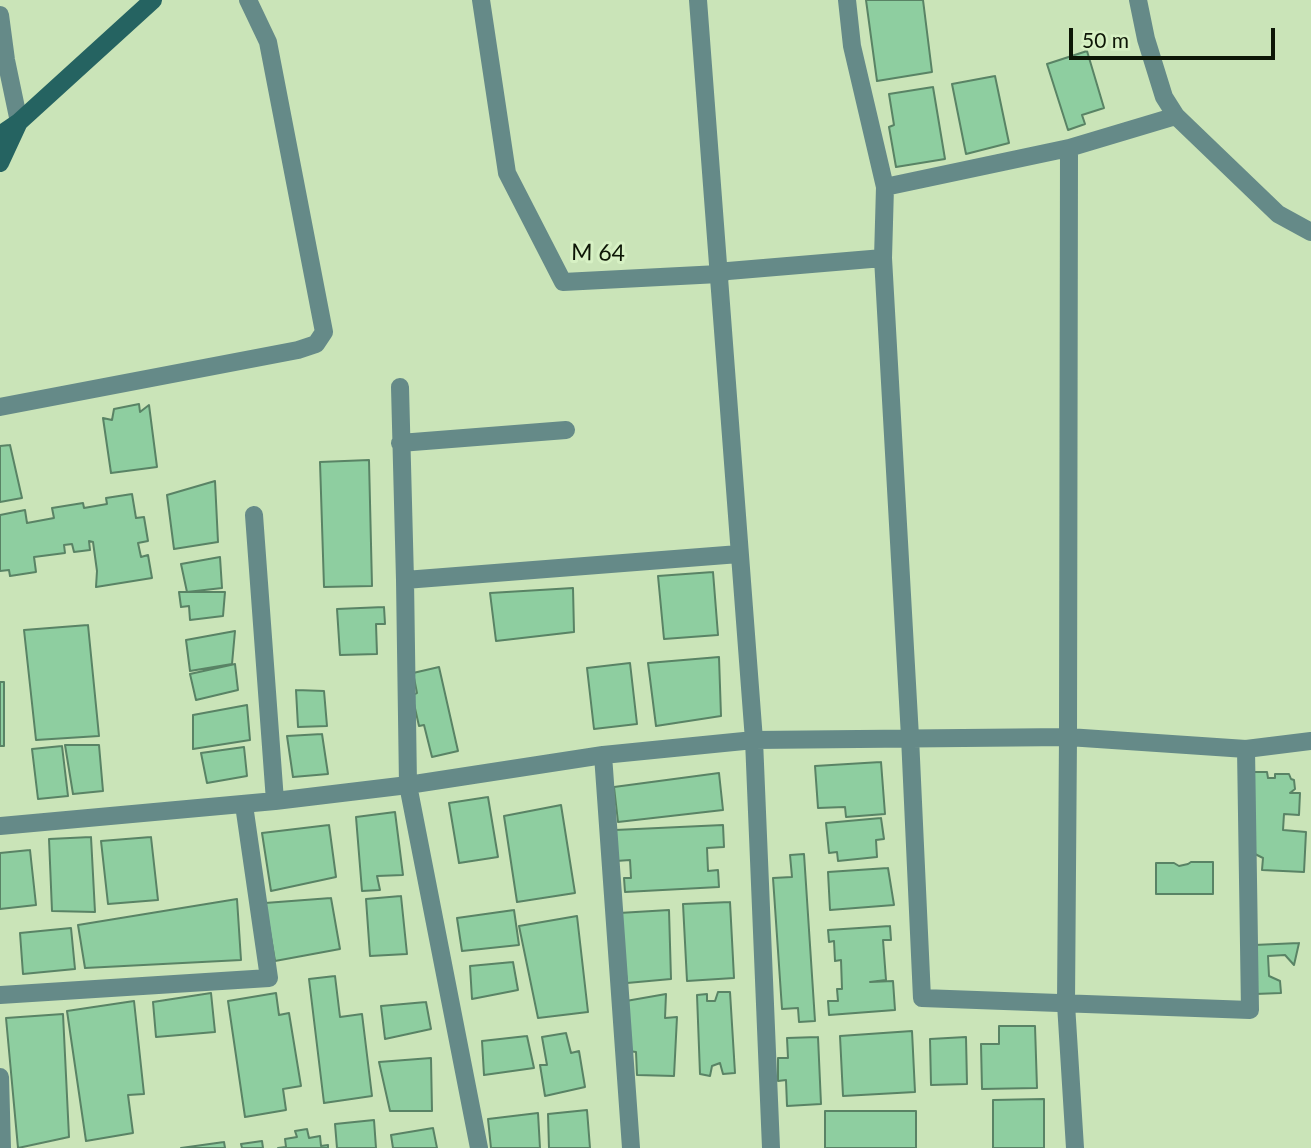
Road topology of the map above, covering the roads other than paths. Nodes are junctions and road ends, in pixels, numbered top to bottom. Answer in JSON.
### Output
{"nodes":[{"id":1,"x":153,"y":0,"type":"edge"},
{"id":2,"x":248,"y":0,"type":"edge"},
{"id":3,"x":481,"y":0,"type":"edge"},
{"id":4,"x":698,"y":0,"type":"edge"},
{"id":5,"x":847,"y":0,"type":"edge"},
{"id":6,"x":1138,"y":0,"type":"edge"},
{"id":7,"x":0,"y":15,"type":"edge"},
{"id":8,"x":2,"y":42,"type":"edge"},
{"id":9,"x":1176,"y":116,"type":"junction"},
{"id":10,"x":19,"y":122,"type":"junction"},
{"id":11,"x":0,"y":135,"type":"edge"},
{"id":12,"x":1069,"y":148,"type":"junction"},
{"id":13,"x":0,"y":163,"type":"edge"},
{"id":14,"x":885,"y":187,"type":"junction"},
{"id":15,"x":1311,"y":232,"type":"edge"},
{"id":16,"x":883,"y":258,"type":"junction"},
{"id":17,"x":719,"y":274,"type":"junction"},
{"id":18,"x":400,"y":387,"type":"dead end"},
{"id":19,"x":0,"y":407,"type":"edge"},
{"id":20,"x":566,"y":430,"type":"dead end"},
{"id":21,"x":400,"y":443,"type":"junction"},
{"id":22,"x":254,"y":515,"type":"dead end"},
{"id":23,"x":739,"y":554,"type":"junction"},
{"id":24,"x":405,"y":580,"type":"junction"},
{"id":25,"x":910,"y":737,"type":"junction"},
{"id":26,"x":1068,"y":737,"type":"junction"},
{"id":27,"x":754,"y":740,"type":"junction"},
{"id":28,"x":1311,"y":741,"type":"edge"},
{"id":29,"x":1246,"y":749,"type":"junction"},
{"id":30,"x":603,"y":755,"type":"junction"},
{"id":31,"x":408,"y":785,"type":"junction"},
{"id":32,"x":275,"y":801,"type":"junction"},
{"id":33,"x":244,"y":804,"type":"junction"},
{"id":34,"x":0,"y":826,"type":"edge"},
{"id":35,"x":0,"y":995,"type":"edge"},
{"id":36,"x":1066,"y":1004,"type":"junction"},
{"id":37,"x":0,"y":1077,"type":"edge"},
{"id":38,"x":2,"y":1148,"type":"edge"},
{"id":39,"x":479,"y":1148,"type":"edge"},
{"id":40,"x":631,"y":1148,"type":"edge"},
{"id":41,"x":771,"y":1148,"type":"edge"},
{"id":42,"x":1075,"y":1148,"type":"edge"}],
"edges":[{"from":1,"to":10,"type":"street"},
{"from":2,"to":19,"type":"street"},
{"from":3,"to":17,"type":"street","name":"M 64"},
{"from":4,"to":17,"type":"street"},
{"from":5,"to":14,"type":"street"},
{"from":6,"to":9,"type":"street"},
{"from":7,"to":8,"type":"street"},
{"from":8,"to":10,"type":"street"},
{"from":9,"to":12,"type":"street"},
{"from":9,"to":15,"type":"street"},
{"from":10,"to":11,"type":"street"},
{"from":10,"to":13,"type":"street"},
{"from":12,"to":14,"type":"street"},
{"from":12,"to":26,"type":"street"},
{"from":14,"to":16,"type":"street"},
{"from":16,"to":17,"type":"street","name":"M 64"},
{"from":16,"to":25,"type":"street"},
{"from":17,"to":23,"type":"street"},
{"from":18,"to":21,"type":"street"},
{"from":20,"to":21,"type":"street"},
{"from":21,"to":24,"type":"street"},
{"from":22,"to":32,"type":"street"},
{"from":23,"to":24,"type":"street"},
{"from":23,"to":27,"type":"street"},
{"from":24,"to":31,"type":"street"},
{"from":25,"to":26,"type":"street"},
{"from":25,"to":27,"type":"street"},
{"from":25,"to":36,"type":"street"},
{"from":26,"to":29,"type":"street"},
{"from":26,"to":36,"type":"street"},
{"from":27,"to":30,"type":"street"},
{"from":27,"to":41,"type":"street"},
{"from":28,"to":29,"type":"street"},
{"from":29,"to":36,"type":"street"},
{"from":30,"to":31,"type":"street"},
{"from":30,"to":40,"type":"street"},
{"from":31,"to":32,"type":"street"},
{"from":31,"to":39,"type":"street"},
{"from":32,"to":33,"type":"street"},
{"from":33,"to":34,"type":"street"},
{"from":33,"to":35,"type":"street"},
{"from":36,"to":42,"type":"street"},
{"from":37,"to":38,"type":"street"}]}
